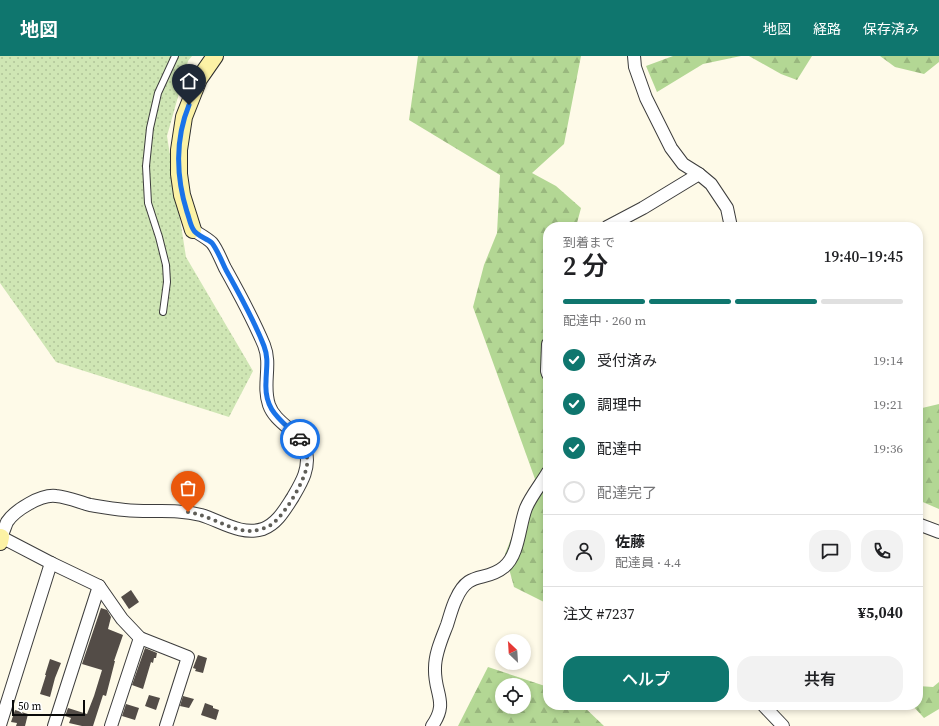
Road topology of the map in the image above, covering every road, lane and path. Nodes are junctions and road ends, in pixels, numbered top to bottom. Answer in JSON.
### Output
{"nodes":[{"id":1,"x":175,"y":56,"type":"edge"},
{"id":2,"x":215,"y":56,"type":"edge"},
{"id":3,"x":634,"y":56,"type":"edge"},
{"id":4,"x":699,"y":174,"type":"junction"},
{"id":5,"x":616,"y":222,"type":"edge"},
{"id":6,"x":730,"y":222,"type":"edge"},
{"id":7,"x":193,"y":230,"type":"joint"},
{"id":8,"x":163,"y":312,"type":"dead end"},
{"id":9,"x":543,"y":480,"type":"edge"},
{"id":10,"x":923,"y":526,"type":"edge"},
{"id":11,"x":939,"y":532,"type":"edge"},
{"id":12,"x":0,"y":538,"type":"edge"},
{"id":13,"x":51,"y":563,"type":"junction"},
{"id":14,"x":99,"y":586,"type":"junction"},
{"id":15,"x":140,"y":638,"type":"junction"},
{"id":16,"x":768,"y":710,"type":"edge"},
{"id":17,"x":0,"y":725,"type":"edge"},
{"id":18,"x":54,"y":726,"type":"edge"},
{"id":19,"x":111,"y":726,"type":"edge"},
{"id":20,"x":166,"y":726,"type":"edge"},
{"id":21,"x":432,"y":726,"type":"edge"},
{"id":22,"x":783,"y":726,"type":"edge"}],
"edges":[{"from":1,"to":8,"type":"lane"},
{"from":2,"to":7,"type":"street"},
{"from":3,"to":4,"type":"street"},
{"from":4,"to":5,"type":"street"},
{"from":4,"to":6,"type":"street"},
{"from":7,"to":12,"type":"street"},
{"from":9,"to":21,"type":"street"},
{"from":10,"to":11,"type":"street"},
{"from":12,"to":13,"type":"street"},
{"from":13,"to":14,"type":"street"},
{"from":13,"to":17,"type":"street"},
{"from":14,"to":15,"type":"street"},
{"from":14,"to":18,"type":"street"},
{"from":15,"to":19,"type":"street"},
{"from":15,"to":20,"type":"street"},
{"from":16,"to":22,"type":"street"}]}
